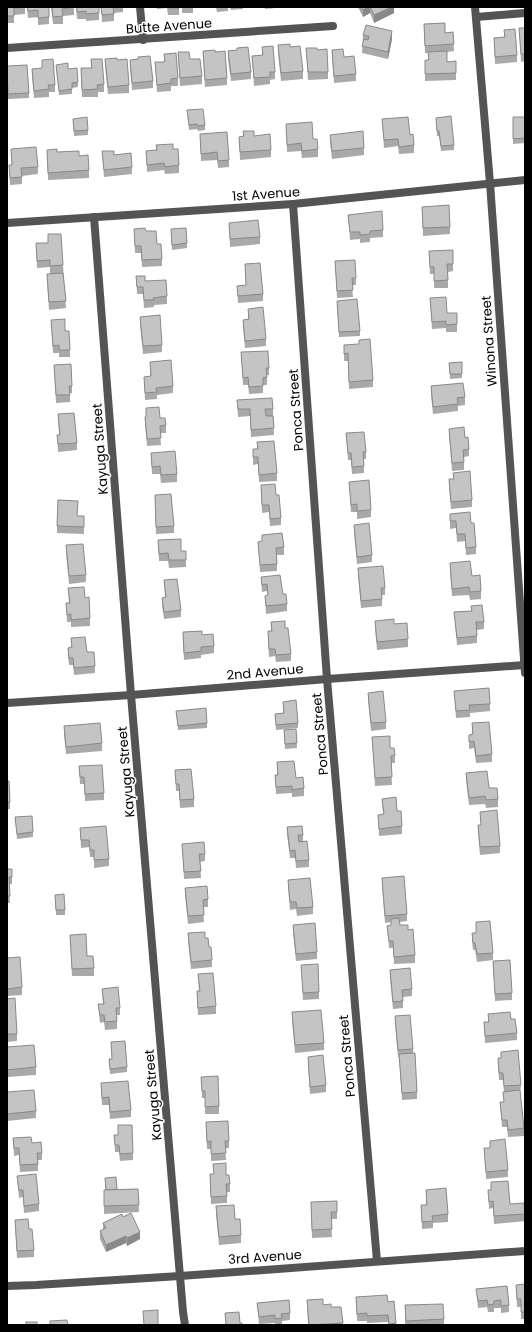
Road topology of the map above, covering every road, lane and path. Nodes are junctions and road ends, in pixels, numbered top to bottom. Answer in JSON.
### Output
{"nodes":[{"id":1,"x":140,"y":7,"type":"edge"},
{"id":2,"x":475,"y":7,"type":"edge"},
{"id":3,"x":525,"y":13,"type":"edge"},
{"id":4,"x":476,"y":17,"type":"junction"},
{"id":5,"x":333,"y":26,"type":"dead end"},
{"id":6,"x":143,"y":40,"type":"junction"},
{"id":7,"x":7,"y":48,"type":"edge"},
{"id":8,"x":525,"y":180,"type":"edge"},
{"id":9,"x":490,"y":183,"type":"junction"},
{"id":10,"x":293,"y":204,"type":"junction"},
{"id":11,"x":94,"y":217,"type":"junction"},
{"id":12,"x":7,"y":223,"type":"edge"},
{"id":13,"x":525,"y":668,"type":"edge"},
{"id":14,"x":327,"y":679,"type":"junction"},
{"id":15,"x":131,"y":695,"type":"junction"},
{"id":16,"x":7,"y":703,"type":"edge"},
{"id":17,"x":525,"y":1251,"type":"edge"},
{"id":18,"x":377,"y":1261,"type":"junction"},
{"id":19,"x":180,"y":1276,"type":"junction"},
{"id":20,"x":7,"y":1286,"type":"edge"},
{"id":21,"x":185,"y":1325,"type":"edge"}],
"edges":[{"from":1,"to":6,"type":"street"},
{"from":2,"to":4,"type":"street","name":"Winona Street"},
{"from":3,"to":4,"type":"street"},
{"from":4,"to":9,"type":"street","name":"Winona Street"},
{"from":5,"to":6,"type":"street","name":"Butte Avenue"},
{"from":6,"to":7,"type":"street","name":"Butte Avenue"},
{"from":8,"to":9,"type":"street","name":"1st Avenue"},
{"from":9,"to":10,"type":"street","name":"1st Avenue"},
{"from":9,"to":13,"type":"street","name":"Winona Street"},
{"from":10,"to":11,"type":"street","name":"1st Avenue"},
{"from":10,"to":14,"type":"street","name":"Ponca Street"},
{"from":11,"to":12,"type":"street","name":"1st Avenue"},
{"from":11,"to":15,"type":"street","name":"Kayuga Street"},
{"from":13,"to":14,"type":"street","name":"2nd Avenue"},
{"from":14,"to":15,"type":"street","name":"2nd Avenue"},
{"from":14,"to":18,"type":"street","name":"Ponca Street"},
{"from":15,"to":16,"type":"street","name":"2nd Avenue"},
{"from":15,"to":19,"type":"street","name":"Kayuga Street"},
{"from":17,"to":18,"type":"street","name":"3rd Avenue"},
{"from":18,"to":19,"type":"street","name":"3rd Avenue"},
{"from":19,"to":20,"type":"street","name":"3rd Avenue"},
{"from":19,"to":21,"type":"street","name":"Kayuga Street"}]}
